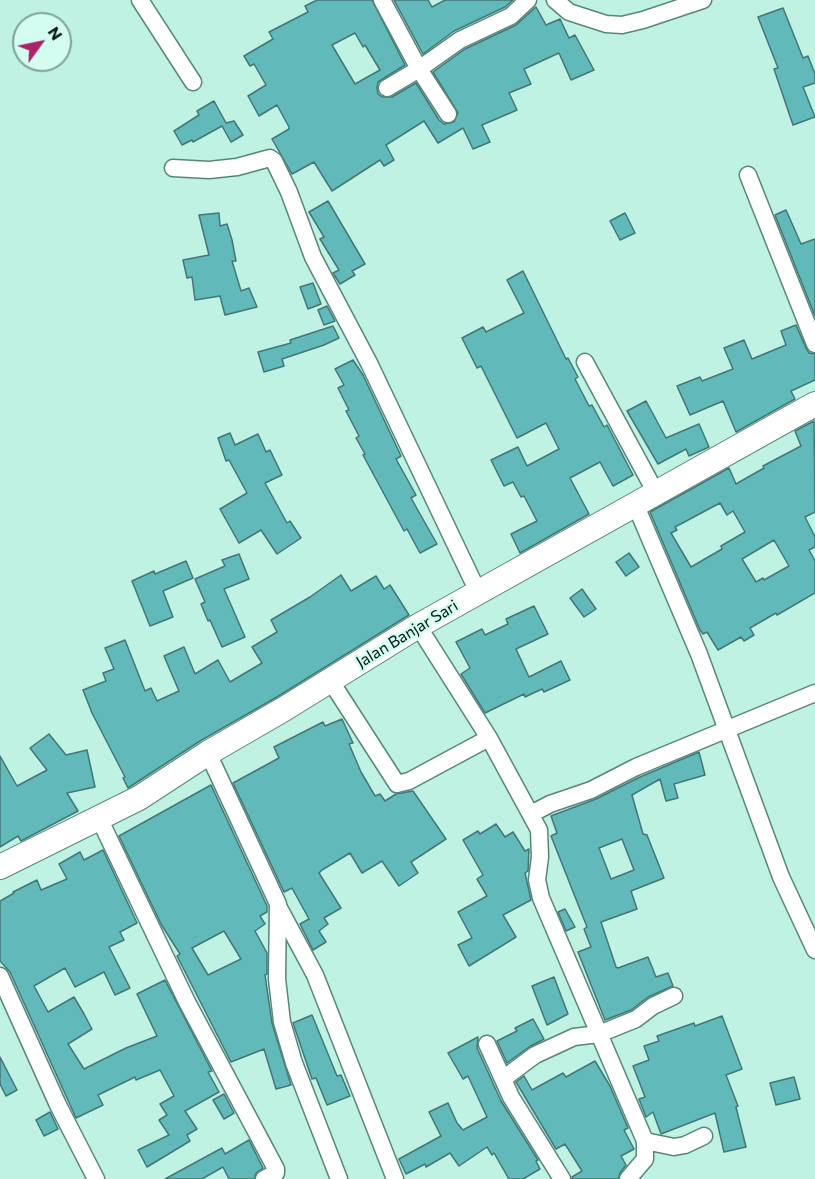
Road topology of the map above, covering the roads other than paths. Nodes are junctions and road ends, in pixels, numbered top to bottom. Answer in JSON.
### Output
{"nodes":[{"id":1,"x":140,"y":0,"type":"edge"},
{"id":2,"x":382,"y":0,"type":"edge"},
{"id":3,"x":528,"y":0,"type":"edge"},
{"id":4,"x":555,"y":0,"type":"edge"},
{"id":5,"x":700,"y":1,"type":"edge"},
{"id":6,"x":419,"y":69,"type":"junction"},
{"id":7,"x":193,"y":82,"type":"dead end"},
{"id":8,"x":387,"y":88,"type":"dead end"},
{"id":9,"x":448,"y":114,"type":"dead end"},
{"id":10,"x":173,"y":168,"type":"dead end"},
{"id":11,"x":748,"y":175,"type":"dead end"},
{"id":12,"x":815,"y":344,"type":"edge"},
{"id":13,"x":585,"y":362,"type":"dead end"},
{"id":14,"x":814,"y":407,"type":"edge"},
{"id":15,"x":646,"y":499,"type":"junction"},
{"id":16,"x":478,"y":592,"type":"junction"},
{"id":17,"x":418,"y":626,"type":"junction"},
{"id":18,"x":330,"y":680,"type":"junction"},
{"id":19,"x":815,"y":693,"type":"edge"},
{"id":20,"x":728,"y":730,"type":"junction"},
{"id":21,"x":489,"y":738,"type":"junction"},
{"id":22,"x":208,"y":753,"type":"junction"},
{"id":23,"x":531,"y":814,"type":"junction"},
{"id":24,"x":99,"y":818,"type":"junction"},
{"id":25,"x":0,"y":867,"type":"edge"},
{"id":26,"x":278,"y":904,"type":"junction"},
{"id":27,"x":815,"y":950,"type":"edge"},
{"id":28,"x":0,"y":976,"type":"edge"},
{"id":29,"x":674,"y":996,"type":"dead end"},
{"id":30,"x":599,"y":1034,"type":"junction"},
{"id":31,"x":487,"y":1044,"type":"dead end"},
{"id":32,"x":503,"y":1079,"type":"junction"},
{"id":33,"x":704,"y":1136,"type":"dead end"},
{"id":34,"x":645,"y":1141,"type":"junction"},
{"id":35,"x":96,"y":1179,"type":"edge"},
{"id":36,"x":264,"y":1179,"type":"edge"},
{"id":37,"x":339,"y":1179,"type":"edge"},
{"id":38,"x":395,"y":1179,"type":"edge"},
{"id":39,"x":562,"y":1179,"type":"edge"},
{"id":40,"x":628,"y":1179,"type":"edge"}],
"edges":[{"from":1,"to":7,"type":"street"},
{"from":2,"to":6,"type":"street"},
{"from":3,"to":6,"type":"street"},
{"from":4,"to":5,"type":"street"},
{"from":6,"to":8,"type":"street"},
{"from":6,"to":9,"type":"street"},
{"from":10,"to":16,"type":"street"},
{"from":11,"to":12,"type":"street"},
{"from":13,"to":15,"type":"street"},
{"from":14,"to":15,"type":"street","name":"Jalan Banjar Sari"},
{"from":15,"to":16,"type":"street","name":"Jalan Banjar Sari"},
{"from":15,"to":20,"type":"street"},
{"from":16,"to":17,"type":"street","name":"Jalan Banjar Sari"},
{"from":17,"to":18,"type":"street","name":"Jalan Banjar Sari"},
{"from":17,"to":21,"type":"street"},
{"from":18,"to":21,"type":"street"},
{"from":18,"to":22,"type":"street","name":"Jalan Banjar Sari"},
{"from":19,"to":20,"type":"street"},
{"from":20,"to":23,"type":"street"},
{"from":20,"to":27,"type":"street"},
{"from":21,"to":23,"type":"street"},
{"from":22,"to":24,"type":"street","name":"Jalan Banjar Sari"},
{"from":22,"to":26,"type":"street"},
{"from":23,"to":30,"type":"street"},
{"from":24,"to":25,"type":"street","name":"Jalan Banjar Sari"},
{"from":24,"to":36,"type":"street"},
{"from":26,"to":37,"type":"street"},
{"from":26,"to":38,"type":"street"},
{"from":28,"to":35,"type":"street"},
{"from":29,"to":30,"type":"street"},
{"from":30,"to":32,"type":"street"},
{"from":30,"to":34,"type":"street"},
{"from":31,"to":32,"type":"street"},
{"from":32,"to":39,"type":"street"},
{"from":33,"to":34,"type":"street"},
{"from":34,"to":40,"type":"street"}]}
